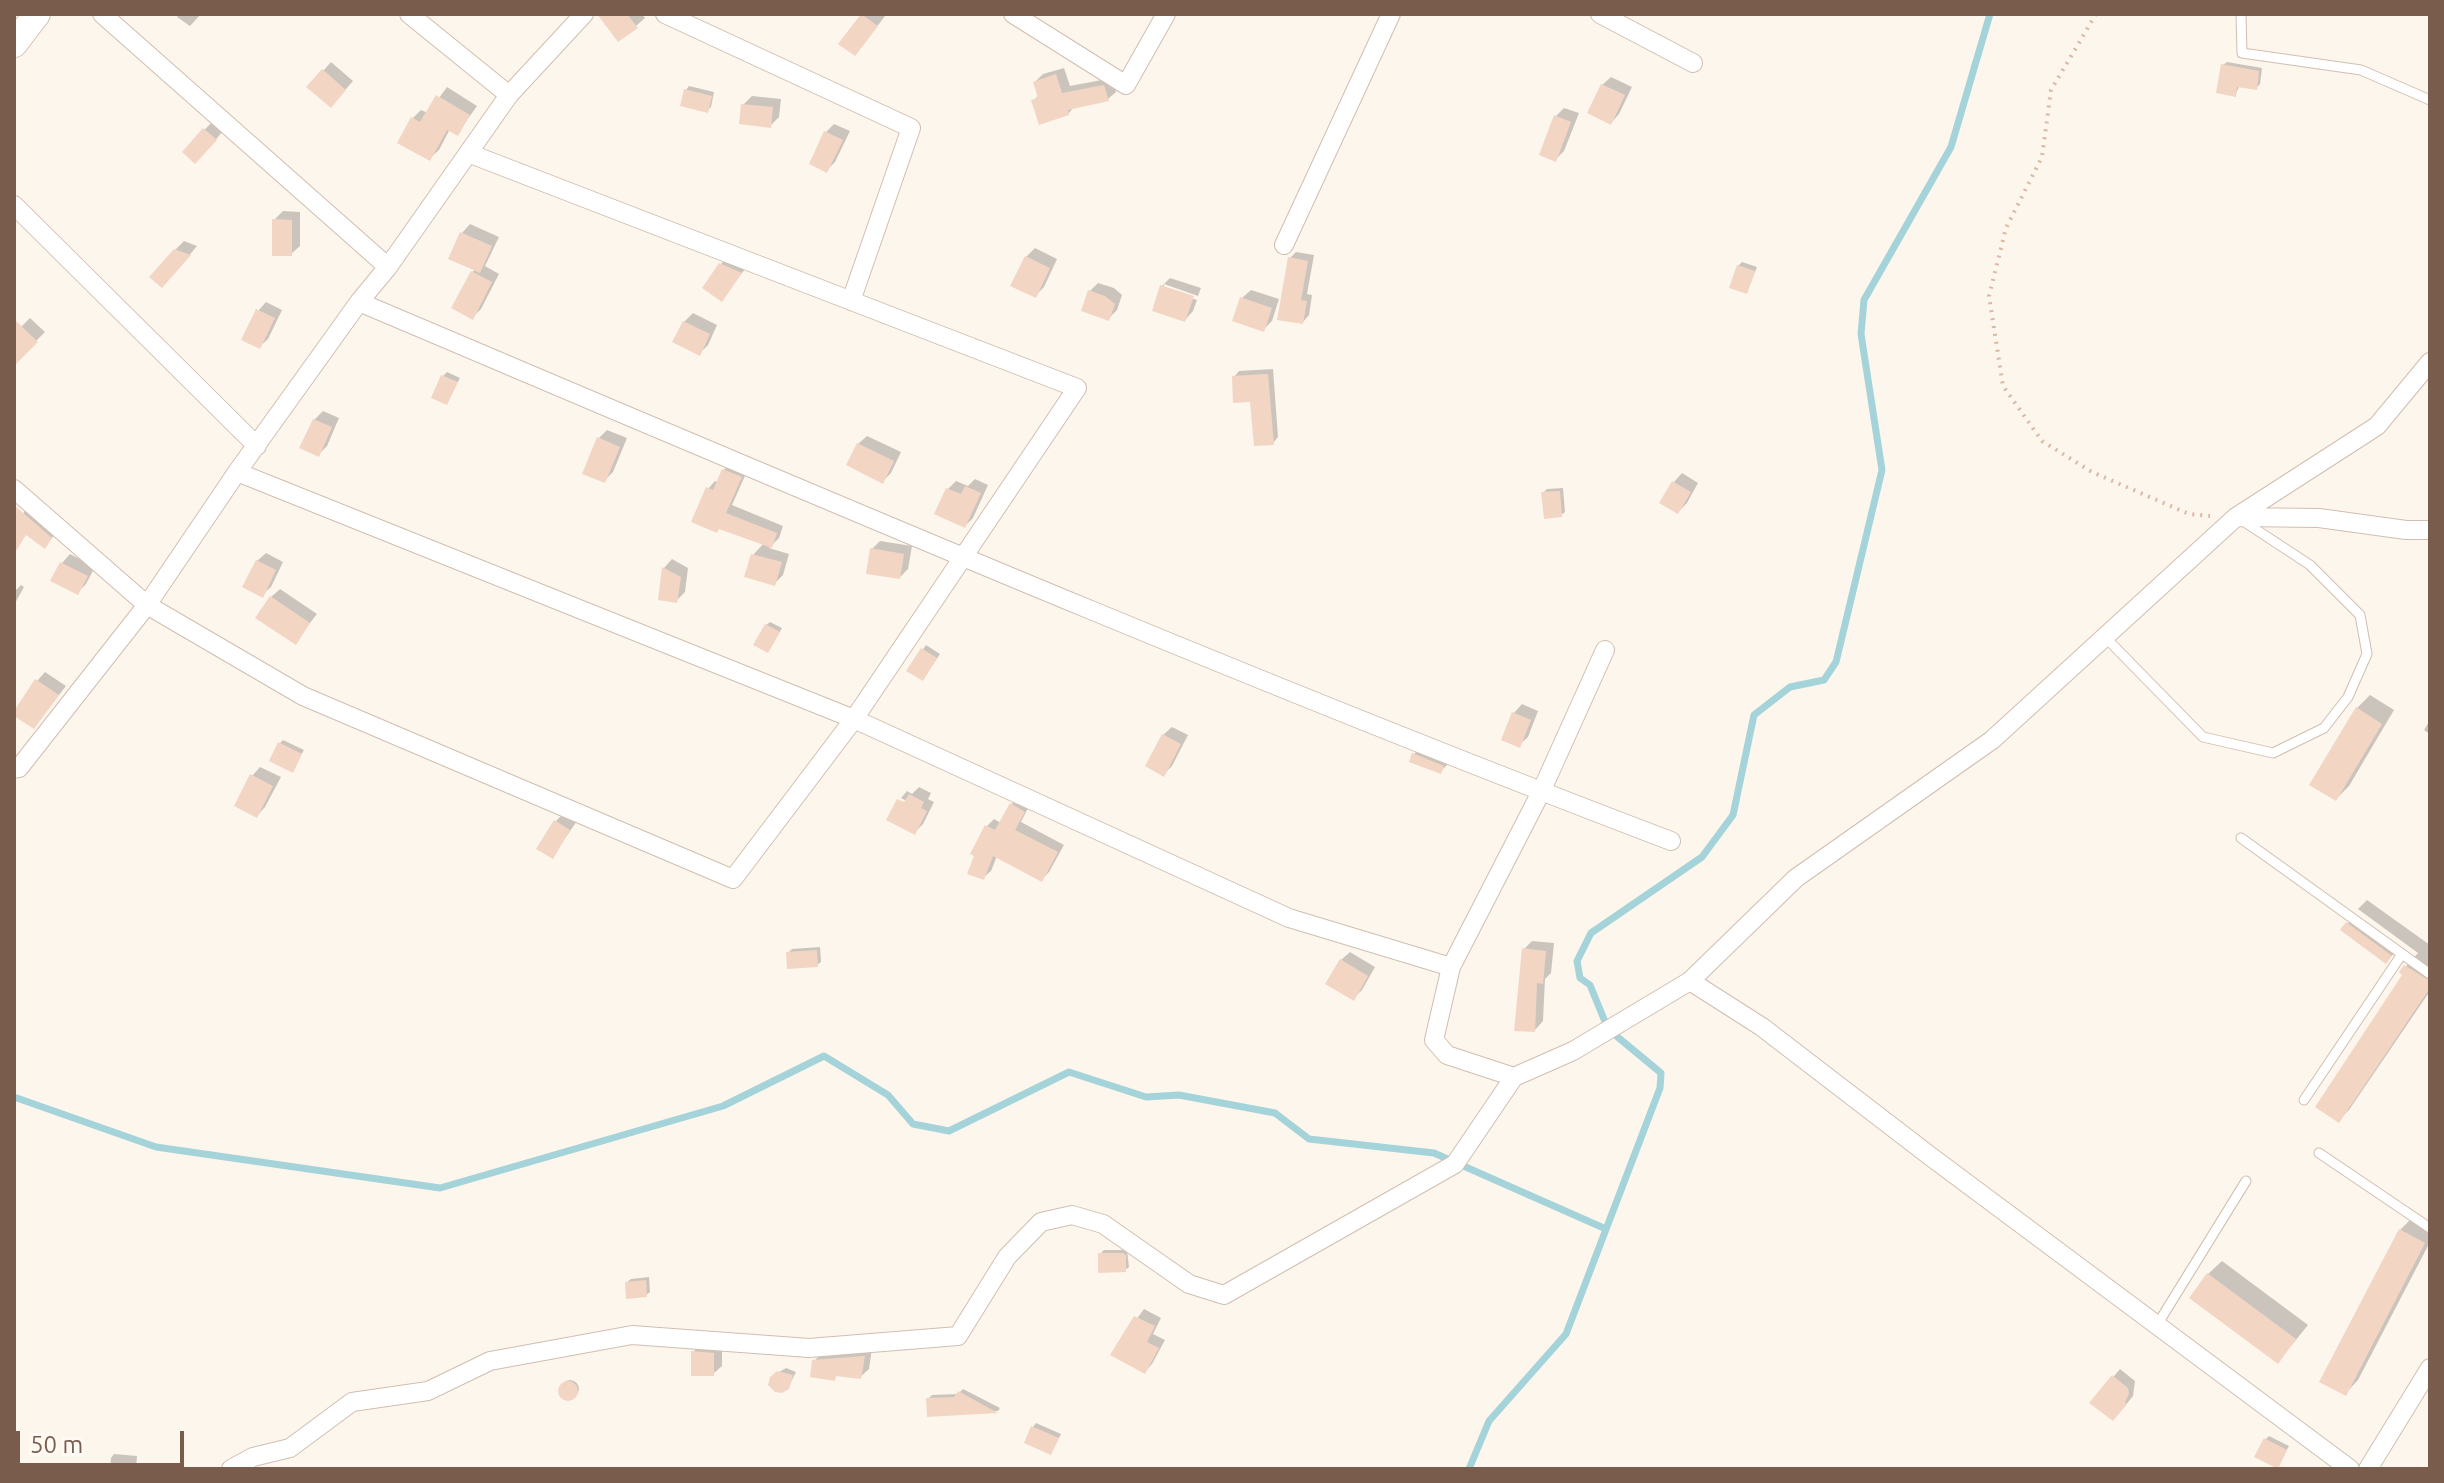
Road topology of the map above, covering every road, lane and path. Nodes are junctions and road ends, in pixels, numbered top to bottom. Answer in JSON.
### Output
{"nodes":[{"id":1,"x":37,"y":14,"type":"edge"},
{"id":2,"x":102,"y":14,"type":"edge"},
{"id":3,"x":409,"y":14,"type":"edge"},
{"id":4,"x":584,"y":14,"type":"edge"},
{"id":5,"x":665,"y":14,"type":"edge"},
{"id":6,"x":1013,"y":14,"type":"edge"},
{"id":7,"x":1166,"y":14,"type":"edge"},
{"id":8,"x":1391,"y":14,"type":"edge"},
{"id":9,"x":1600,"y":14,"type":"edge"},
{"id":10,"x":2096,"y":14,"type":"edge"},
{"id":11,"x":2241,"y":14,"type":"edge"},
{"id":12,"x":14,"y":44,"type":"edge"},
{"id":13,"x":1693,"y":63,"type":"dead end"},
{"id":14,"x":509,"y":95,"type":"junction"},
{"id":15,"x":2430,"y":100,"type":"edge"},
{"id":16,"x":468,"y":153,"type":"junction"},
{"id":17,"x":14,"y":205,"type":"edge"},
{"id":18,"x":1284,"y":245,"type":"dead end"},
{"id":19,"x":388,"y":267,"type":"junction"},
{"id":20,"x":851,"y":301,"type":"junction"},
{"id":21,"x":359,"y":302,"type":"junction"},
{"id":22,"x":2430,"y":362,"type":"edge"},
{"id":23,"x":257,"y":446,"type":"junction"},
{"id":24,"x":237,"y":472,"type":"junction"},
{"id":25,"x":14,"y":489,"type":"edge"},
{"id":26,"x":2236,"y":517,"type":"junction"},
{"id":27,"x":2430,"y":530,"type":"edge"},
{"id":28,"x":965,"y":557,"type":"junction"},
{"id":29,"x":147,"y":605,"type":"junction"},
{"id":30,"x":2105,"y":637,"type":"junction"},
{"id":31,"x":1605,"y":650,"type":"dead end"},
{"id":32,"x":854,"y":719,"type":"junction"},
{"id":33,"x":14,"y":769,"type":"edge"},
{"id":34,"x":1541,"y":792,"type":"junction"},
{"id":35,"x":2241,"y":838,"type":"dead end"},
{"id":36,"x":1671,"y":841,"type":"dead end"},
{"id":37,"x":2402,"y":954,"type":"junction"},
{"id":38,"x":1451,"y":967,"type":"junction"},
{"id":39,"x":2430,"y":974,"type":"edge"},
{"id":40,"x":1690,"y":981,"type":"junction"},
{"id":41,"x":1514,"y":1077,"type":"junction"},
{"id":42,"x":2304,"y":1100,"type":"dead end"},
{"id":43,"x":2319,"y":1153,"type":"dead end"},
{"id":44,"x":2246,"y":1181,"type":"dead end"},
{"id":45,"x":2430,"y":1228,"type":"edge"},
{"id":46,"x":2157,"y":1325,"type":"junction"},
{"id":47,"x":2430,"y":1368,"type":"edge"},
{"id":48,"x":231,"y":1469,"type":"edge"},
{"id":49,"x":2350,"y":1469,"type":"edge"},
{"id":50,"x":2368,"y":1469,"type":"edge"}],
"edges":[{"from":1,"to":12,"type":"street"},
{"from":2,"to":19,"type":"street"},
{"from":3,"to":14,"type":"street"},
{"from":4,"to":14,"type":"street"},
{"from":5,"to":20,"type":"street"},
{"from":6,"to":7,"type":"street"},
{"from":8,"to":18,"type":"street"},
{"from":9,"to":13,"type":"street"},
{"from":10,"to":26,"type":"path"},
{"from":11,"to":15,"type":"lane"},
{"from":14,"to":16,"type":"street"},
{"from":16,"to":19,"type":"street"},
{"from":16,"to":20,"type":"street"},
{"from":17,"to":23,"type":"street"},
{"from":19,"to":21,"type":"street"},
{"from":20,"to":28,"type":"street"},
{"from":21,"to":23,"type":"street"},
{"from":21,"to":28,"type":"street"},
{"from":22,"to":26,"type":"street"},
{"from":23,"to":24,"type":"street"},
{"from":24,"to":29,"type":"street"},
{"from":24,"to":32,"type":"street"},
{"from":25,"to":29,"type":"street"},
{"from":26,"to":27,"type":"street"},
{"from":26,"to":30,"type":"street"},
{"from":26,"to":30,"type":"lane"},
{"from":28,"to":32,"type":"street"},
{"from":28,"to":34,"type":"street"},
{"from":29,"to":32,"type":"street"},
{"from":29,"to":33,"type":"street"},
{"from":30,"to":40,"type":"street"},
{"from":31,"to":34,"type":"street"},
{"from":32,"to":38,"type":"street"},
{"from":34,"to":36,"type":"street"},
{"from":34,"to":38,"type":"street"},
{"from":35,"to":37,"type":"lane"},
{"from":37,"to":39,"type":"lane"},
{"from":37,"to":42,"type":"lane"},
{"from":38,"to":41,"type":"street"},
{"from":40,"to":41,"type":"street"},
{"from":40,"to":46,"type":"street"},
{"from":41,"to":48,"type":"street"},
{"from":43,"to":45,"type":"lane"},
{"from":44,"to":46,"type":"lane"},
{"from":46,"to":49,"type":"street"},
{"from":47,"to":50,"type":"street"}]}
